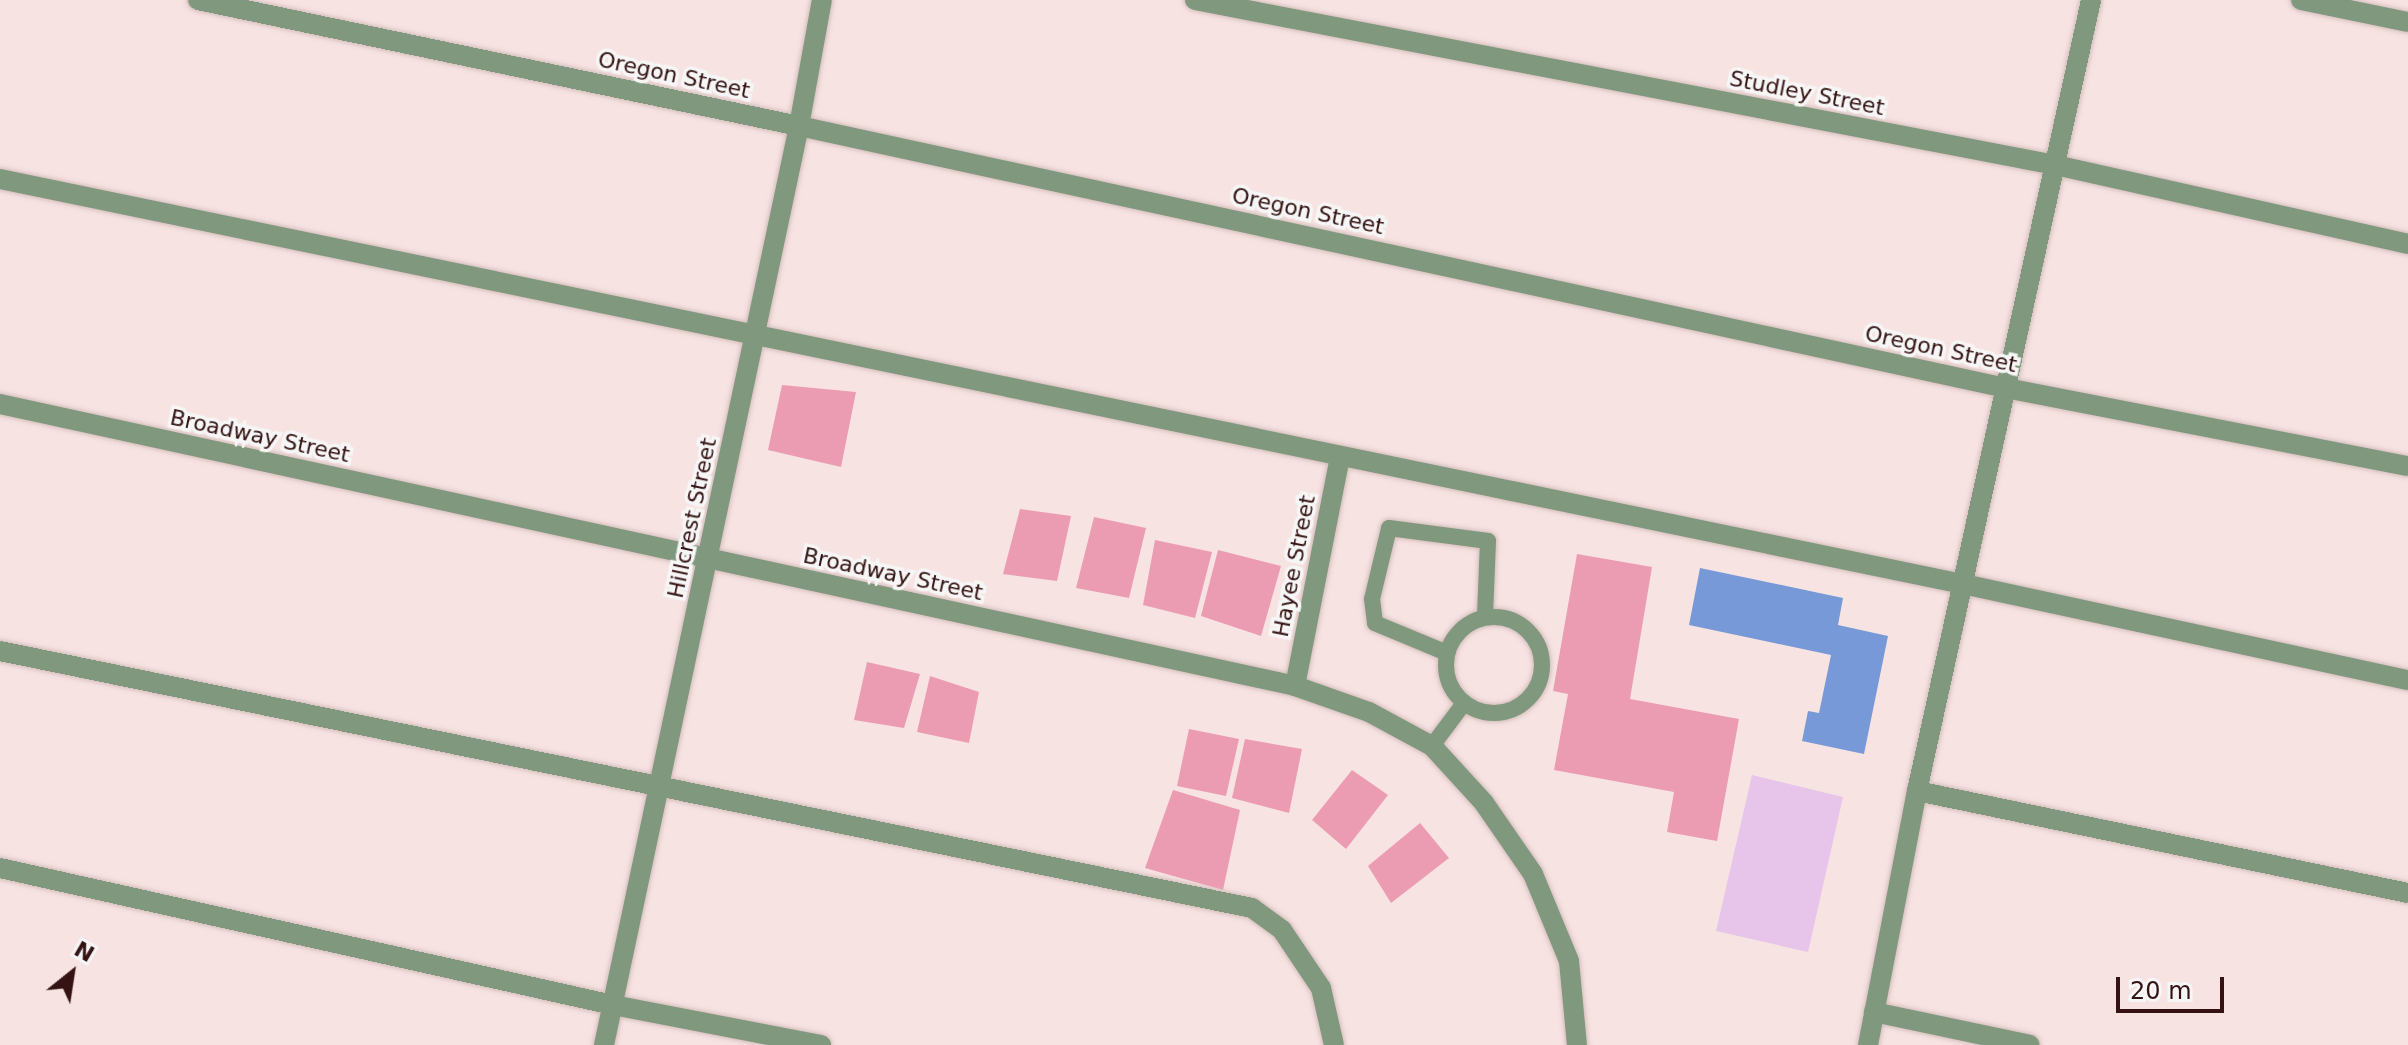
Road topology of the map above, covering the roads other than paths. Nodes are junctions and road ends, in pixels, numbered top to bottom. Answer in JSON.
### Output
{"nodes":[{"id":1,"x":198,"y":0,"type":"edge"},
{"id":2,"x":822,"y":0,"type":"edge"},
{"id":3,"x":1195,"y":0,"type":"edge"},
{"id":4,"x":2091,"y":0,"type":"edge"},
{"id":5,"x":2301,"y":0,"type":"edge"},
{"id":6,"x":2408,"y":22,"type":"edge"},
{"id":7,"x":799,"y":126,"type":"junction"},
{"id":8,"x":2055,"y":165,"type":"junction"},
{"id":9,"x":0,"y":179,"type":"edge"},
{"id":10,"x":2408,"y":244,"type":"edge"},
{"id":11,"x":755,"y":335,"type":"junction"},
{"id":12,"x":2006,"y":388,"type":"junction"},
{"id":13,"x":0,"y":404,"type":"edge"},
{"id":14,"x":1340,"y":456,"type":"junction"},
{"id":15,"x":2408,"y":466,"type":"edge"},
{"id":16,"x":708,"y":559,"type":"junction"},
{"id":17,"x":1963,"y":584,"type":"junction"},
{"id":18,"x":1485,"y":617,"type":"junction"},
{"id":19,"x":0,"y":651,"type":"edge"},
{"id":20,"x":1447,"y":653,"type":"junction"},
{"id":21,"x":2408,"y":680,"type":"edge"},
{"id":22,"x":1295,"y":686,"type":"junction"},
{"id":23,"x":1464,"y":703,"type":"junction"},
{"id":24,"x":1432,"y":746,"type":"junction"},
{"id":25,"x":659,"y":788,"type":"junction"},
{"id":26,"x":1917,"y":791,"type":"junction"},
{"id":27,"x":0,"y":868,"type":"edge"},
{"id":28,"x":2408,"y":893,"type":"edge"},
{"id":29,"x":613,"y":1005,"type":"junction"},
{"id":30,"x":1874,"y":1012,"type":"junction"},
{"id":31,"x":604,"y":1045,"type":"edge"},
{"id":32,"x":821,"y":1045,"type":"edge"},
{"id":33,"x":1334,"y":1045,"type":"edge"},
{"id":34,"x":1577,"y":1045,"type":"edge"},
{"id":35,"x":1868,"y":1045,"type":"edge"},
{"id":36,"x":2030,"y":1045,"type":"edge"}],
"edges":[{"from":1,"to":7,"type":"street","name":"Oregon Street"},
{"from":2,"to":7,"type":"street","name":"Hillcrest Street"},
{"from":3,"to":8,"type":"street","name":"Studley Street"},
{"from":4,"to":8,"type":"street"},
{"from":5,"to":6,"type":"street"},
{"from":7,"to":11,"type":"street","name":"Hillcrest Street"},
{"from":7,"to":12,"type":"street","name":"Oregon Street"},
{"from":8,"to":10,"type":"street","name":"Studley Street"},
{"from":8,"to":12,"type":"street"},
{"from":9,"to":11,"type":"street"},
{"from":11,"to":14,"type":"street"},
{"from":11,"to":16,"type":"street","name":"Hillcrest Street"},
{"from":12,"to":15,"type":"street","name":"Oregon Street"},
{"from":12,"to":17,"type":"street"},
{"from":13,"to":16,"type":"street","name":"Broadway Street"},
{"from":14,"to":17,"type":"street"},
{"from":14,"to":22,"type":"street","name":"Hayee Street"},
{"from":16,"to":22,"type":"street","name":"Broadway Street"},
{"from":16,"to":25,"type":"street","name":"Hillcrest Street"},
{"from":17,"to":21,"type":"street"},
{"from":17,"to":26,"type":"street"},
{"from":18,"to":20,"type":"lane"},
{"from":18,"to":20,"type":"lane"},
{"from":18,"to":23,"type":"lane"},
{"from":19,"to":25,"type":"street"},
{"from":20,"to":23,"type":"lane"},
{"from":22,"to":24,"type":"street","name":"Broadway Street"},
{"from":23,"to":24,"type":"lane"},
{"from":24,"to":34,"type":"street","name":"Broadway Street"},
{"from":25,"to":29,"type":"street","name":"Hillcrest Street"},
{"from":25,"to":33,"type":"street"},
{"from":26,"to":28,"type":"street"},
{"from":26,"to":30,"type":"street"},
{"from":27,"to":29,"type":"street"},
{"from":29,"to":31,"type":"street","name":"Hillcrest Street"},
{"from":29,"to":32,"type":"street"},
{"from":30,"to":35,"type":"street"},
{"from":30,"to":36,"type":"street"}]}
